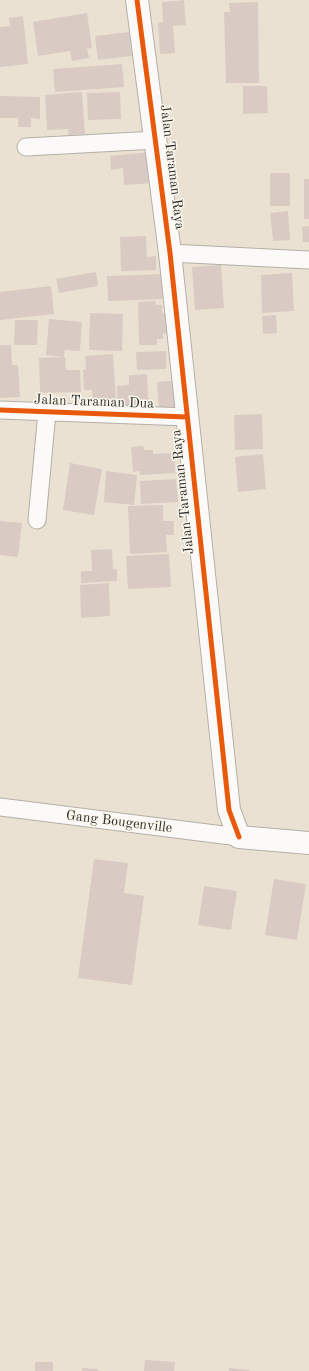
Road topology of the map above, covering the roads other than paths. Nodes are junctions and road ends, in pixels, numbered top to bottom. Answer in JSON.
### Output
{"nodes":[{"id":1,"x":137,"y":0,"type":"edge"},
{"id":2,"x":156,"y":140,"type":"junction"},
{"id":3,"x":26,"y":147,"type":"dead end"},
{"id":4,"x":170,"y":253,"type":"junction"},
{"id":5,"x":309,"y":260,"type":"edge"},
{"id":6,"x":0,"y":410,"type":"edge"},
{"id":7,"x":47,"y":412,"type":"junction"},
{"id":8,"x":187,"y":417,"type":"junction"},
{"id":9,"x":37,"y":520,"type":"dead end"},
{"id":10,"x":0,"y":807,"type":"edge"},
{"id":11,"x":239,"y":837,"type":"junction"},
{"id":12,"x":309,"y":844,"type":"edge"}],
"edges":[{"from":1,"to":2,"type":"street","name":"Jalan Taraman Raya"},
{"from":2,"to":3,"type":"street"},
{"from":2,"to":4,"type":"street","name":"Jalan Taraman Raya"},
{"from":4,"to":5,"type":"street"},
{"from":4,"to":8,"type":"street","name":"Jalan Taraman Raya"},
{"from":6,"to":7,"type":"street","name":"Jalan Taraman Dua"},
{"from":7,"to":8,"type":"street","name":"Jalan Taraman Dua"},
{"from":7,"to":9,"type":"street"},
{"from":8,"to":11,"type":"street","name":"Jalan Taraman Raya"},
{"from":10,"to":11,"type":"street","name":"Gang Bougenville"},
{"from":11,"to":12,"type":"street"}]}
